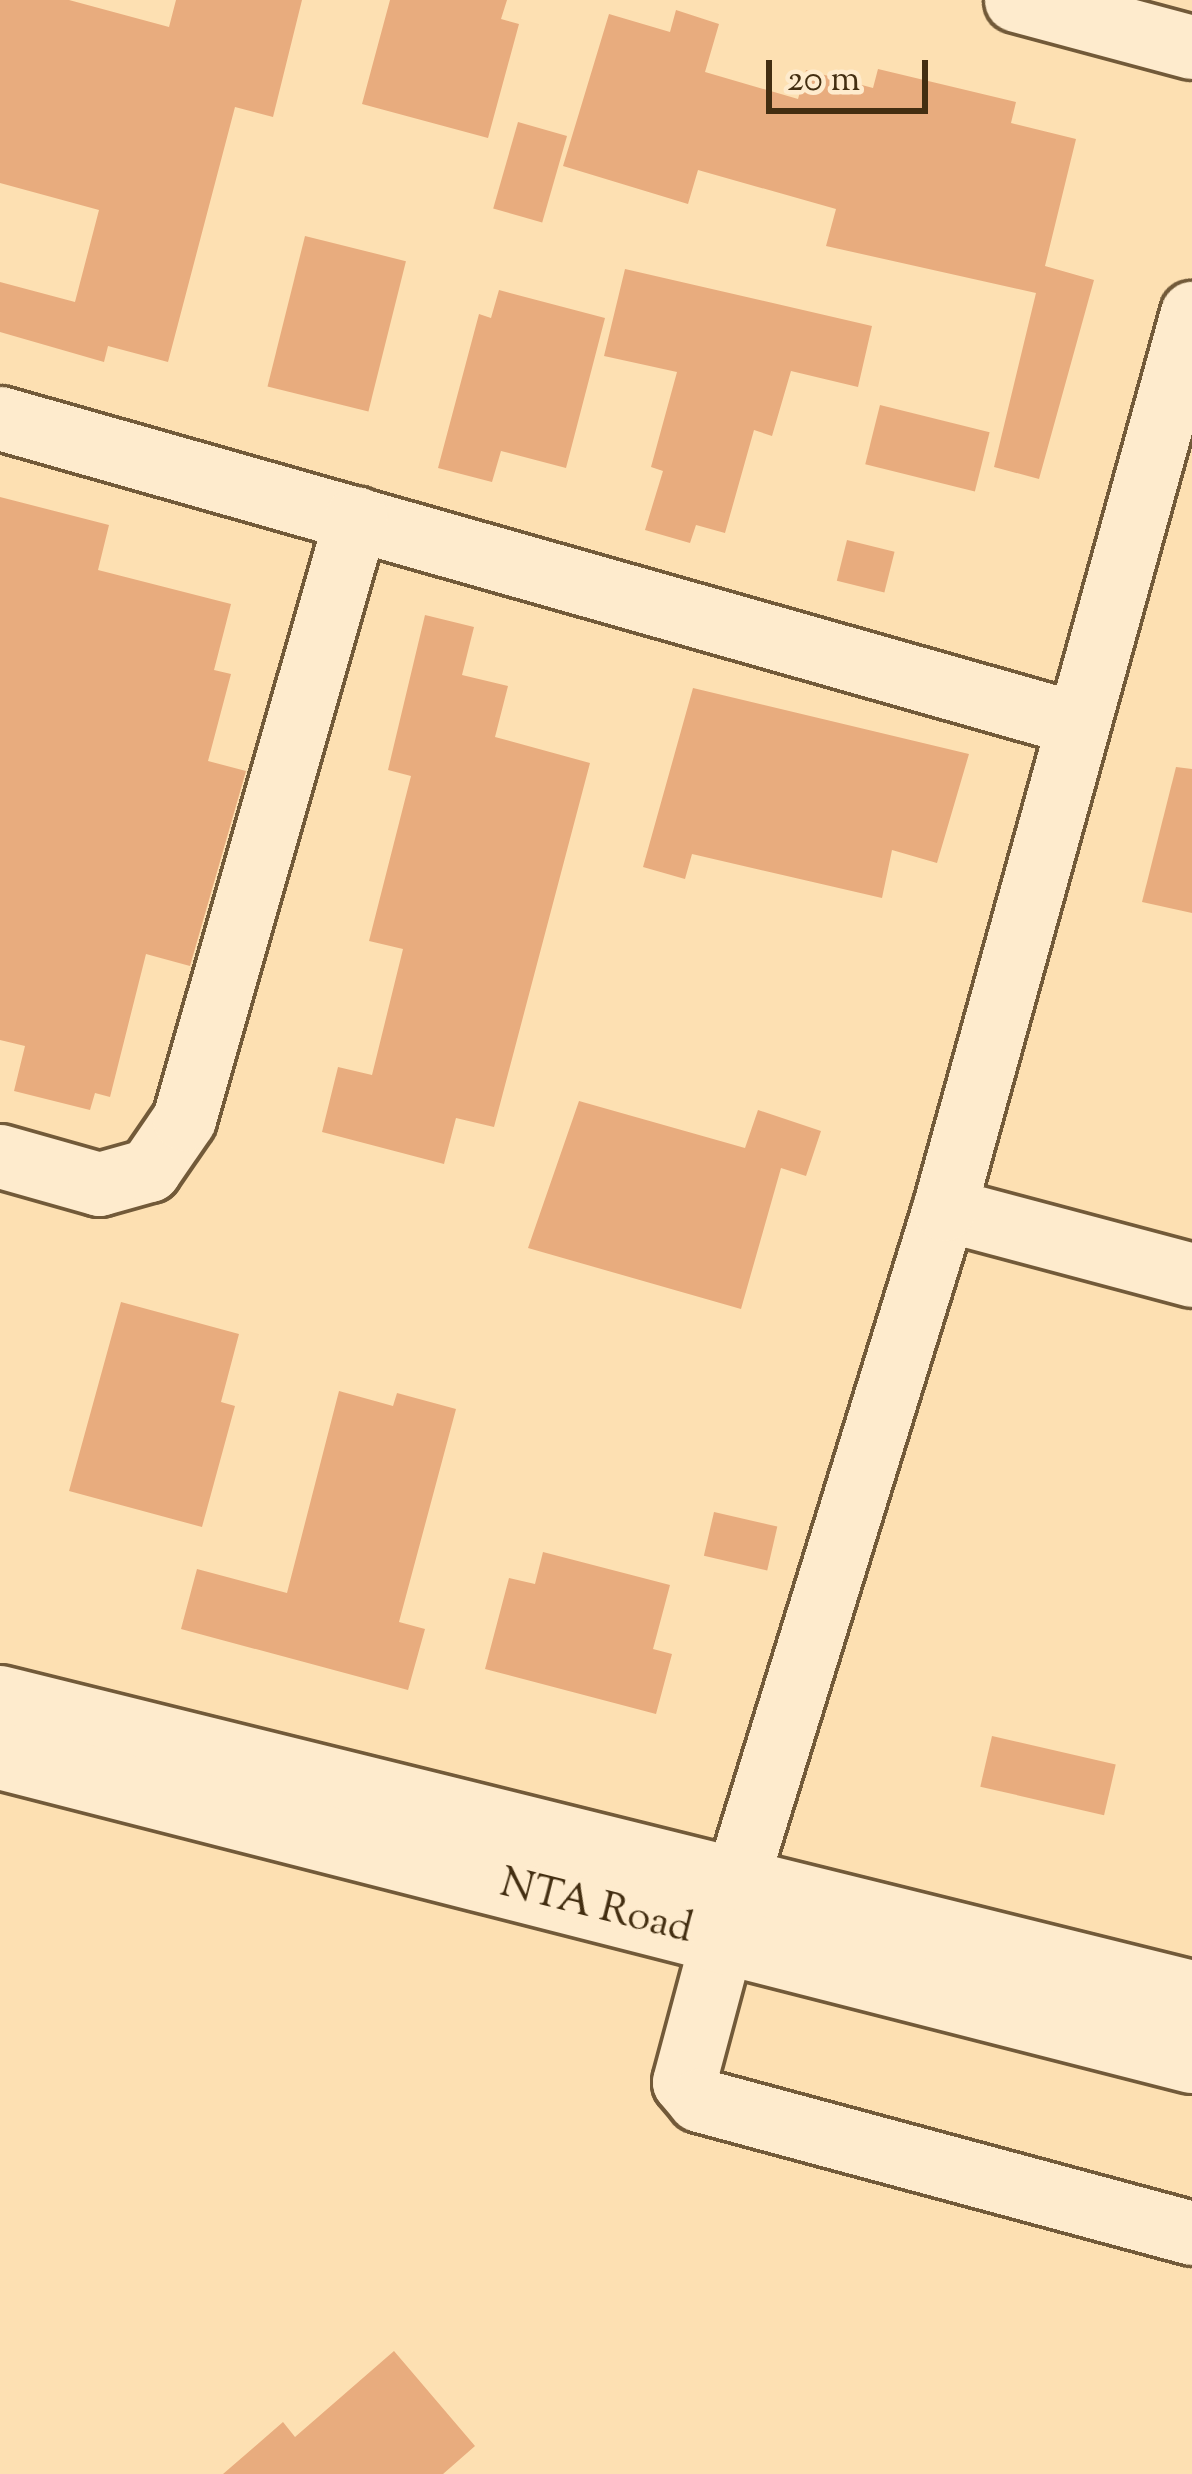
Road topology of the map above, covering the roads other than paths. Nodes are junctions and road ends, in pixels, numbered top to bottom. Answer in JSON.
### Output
{"nodes":[{"id":1,"x":1016,"y":0,"type":"edge"},
{"id":2,"x":1192,"y":47,"type":"edge"},
{"id":3,"x":1192,"y":313,"type":"edge"},
{"id":4,"x":0,"y":418,"type":"edge"},
{"id":5,"x":356,"y":518,"type":"junction"},
{"id":6,"x":1075,"y":723,"type":"junction"},
{"id":7,"x":0,"y":1156,"type":"edge"},
{"id":8,"x":944,"y":1210,"type":"junction"},
{"id":9,"x":1192,"y":1275,"type":"edge"},
{"id":10,"x":0,"y":1699,"type":"edge"},
{"id":11,"x":0,"y":1756,"type":"edge"},
{"id":12,"x":737,"y":1878,"type":"junction"},
{"id":13,"x":722,"y":1940,"type":"junction"},
{"id":14,"x":1192,"y":1994,"type":"edge"},
{"id":15,"x":1192,"y":2060,"type":"edge"},
{"id":16,"x":1192,"y":2233,"type":"edge"}],
"edges":[{"from":1,"to":2,"type":"street"},
{"from":3,"to":6,"type":"street"},
{"from":4,"to":5,"type":"street"},
{"from":5,"to":6,"type":"street"},
{"from":5,"to":7,"type":"street"},
{"from":6,"to":8,"type":"street"},
{"from":8,"to":9,"type":"street"},
{"from":8,"to":12,"type":"street"},
{"from":10,"to":12,"type":"main road","name":"NTA Road"},
{"from":11,"to":13,"type":"main road","name":"NTA Road"},
{"from":12,"to":14,"type":"main road","name":"NTA Road"},
{"from":13,"to":15,"type":"main road","name":"NTA Road"},
{"from":13,"to":16,"type":"street"}]}
